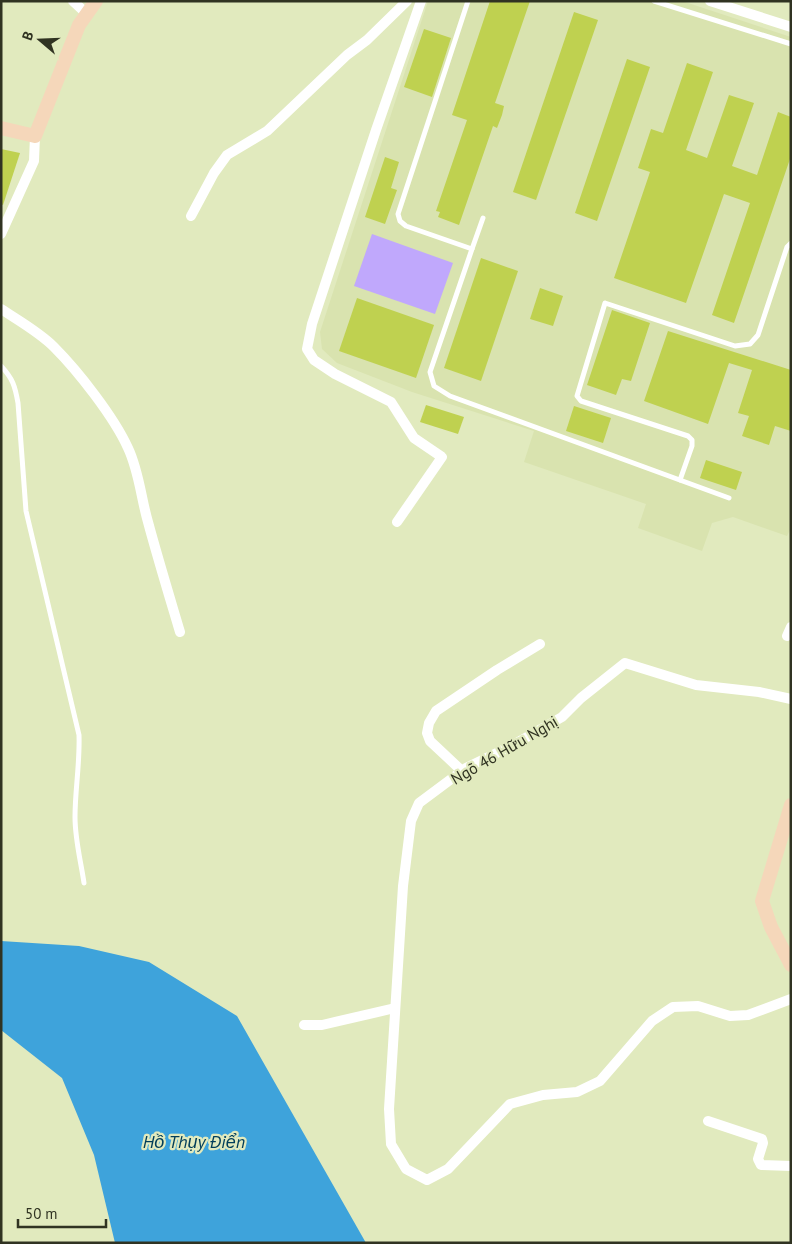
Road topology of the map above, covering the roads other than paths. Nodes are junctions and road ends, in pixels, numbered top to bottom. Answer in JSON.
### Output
{"nodes":[{"id":1,"x":73,"y":1,"type":"edge"},
{"id":2,"x":96,"y":1,"type":"edge"},
{"id":3,"x":407,"y":1,"type":"edge"},
{"id":4,"x":421,"y":1,"type":"edge"},
{"id":5,"x":468,"y":1,"type":"edge"},
{"id":6,"x":654,"y":1,"type":"edge"},
{"id":7,"x":710,"y":1,"type":"edge"},
{"id":8,"x":87,"y":14,"type":"junction"},
{"id":9,"x":791,"y":27,"type":"edge"},
{"id":10,"x":791,"y":44,"type":"edge"},
{"id":11,"x":1,"y":128,"type":"edge"},
{"id":12,"x":35,"y":136,"type":"junction"},
{"id":13,"x":191,"y":216,"type":"dead end"},
{"id":14,"x":483,"y":218,"type":"dead end"},
{"id":15,"x":1,"y":234,"type":"edge"},
{"id":16,"x":791,"y":243,"type":"edge"},
{"id":17,"x":472,"y":249,"type":"junction"},
{"id":18,"x":1,"y":310,"type":"edge"},
{"id":19,"x":1,"y":366,"type":"edge"},
{"id":20,"x":680,"y":480,"type":"junction"},
{"id":21,"x":729,"y":498,"type":"dead end"},
{"id":22,"x":397,"y":522,"type":"dead end"},
{"id":23,"x":180,"y":632,"type":"dead end"},
{"id":24,"x":540,"y":644,"type":"dead end"},
{"id":25,"x":791,"y":699,"type":"edge"},
{"id":26,"x":462,"y":771,"type":"junction"},
{"id":27,"x":791,"y":805,"type":"edge"},
{"id":28,"x":84,"y":883,"type":"dead end"},
{"id":29,"x":791,"y":965,"type":"edge"},
{"id":30,"x":791,"y":999,"type":"edge"},
{"id":31,"x":395,"y":1008,"type":"junction"},
{"id":32,"x":304,"y":1025,"type":"dead end"},
{"id":33,"x":708,"y":1121,"type":"dead end"},
{"id":34,"x":791,"y":1166,"type":"edge"}],
"edges":[{"from":1,"to":8,"type":"street"},
{"from":2,"to":8,"type":"street"},
{"from":3,"to":13,"type":"street"},
{"from":4,"to":22,"type":"street"},
{"from":5,"to":17,"type":"lane"},
{"from":6,"to":10,"type":"lane"},
{"from":7,"to":9,"type":"street"},
{"from":8,"to":12,"type":"street"},
{"from":11,"to":12,"type":"street"},
{"from":12,"to":15,"type":"street"},
{"from":14,"to":17,"type":"lane"},
{"from":16,"to":20,"type":"lane"},
{"from":17,"to":20,"type":"lane"},
{"from":18,"to":23,"type":"street"},
{"from":19,"to":28,"type":"lane"},
{"from":20,"to":21,"type":"lane"},
{"from":24,"to":26,"type":"street"},
{"from":25,"to":26,"type":"street","name":"Ngõ 46 Hữu Nghị"},
{"from":26,"to":31,"type":"street","name":"Ngõ 46 Hữu Nghị"},
{"from":27,"to":29,"type":"street"},
{"from":30,"to":31,"type":"street","name":"Ngõ 46 Hữu Nghị"},
{"from":31,"to":32,"type":"street"},
{"from":33,"to":34,"type":"street"}]}
